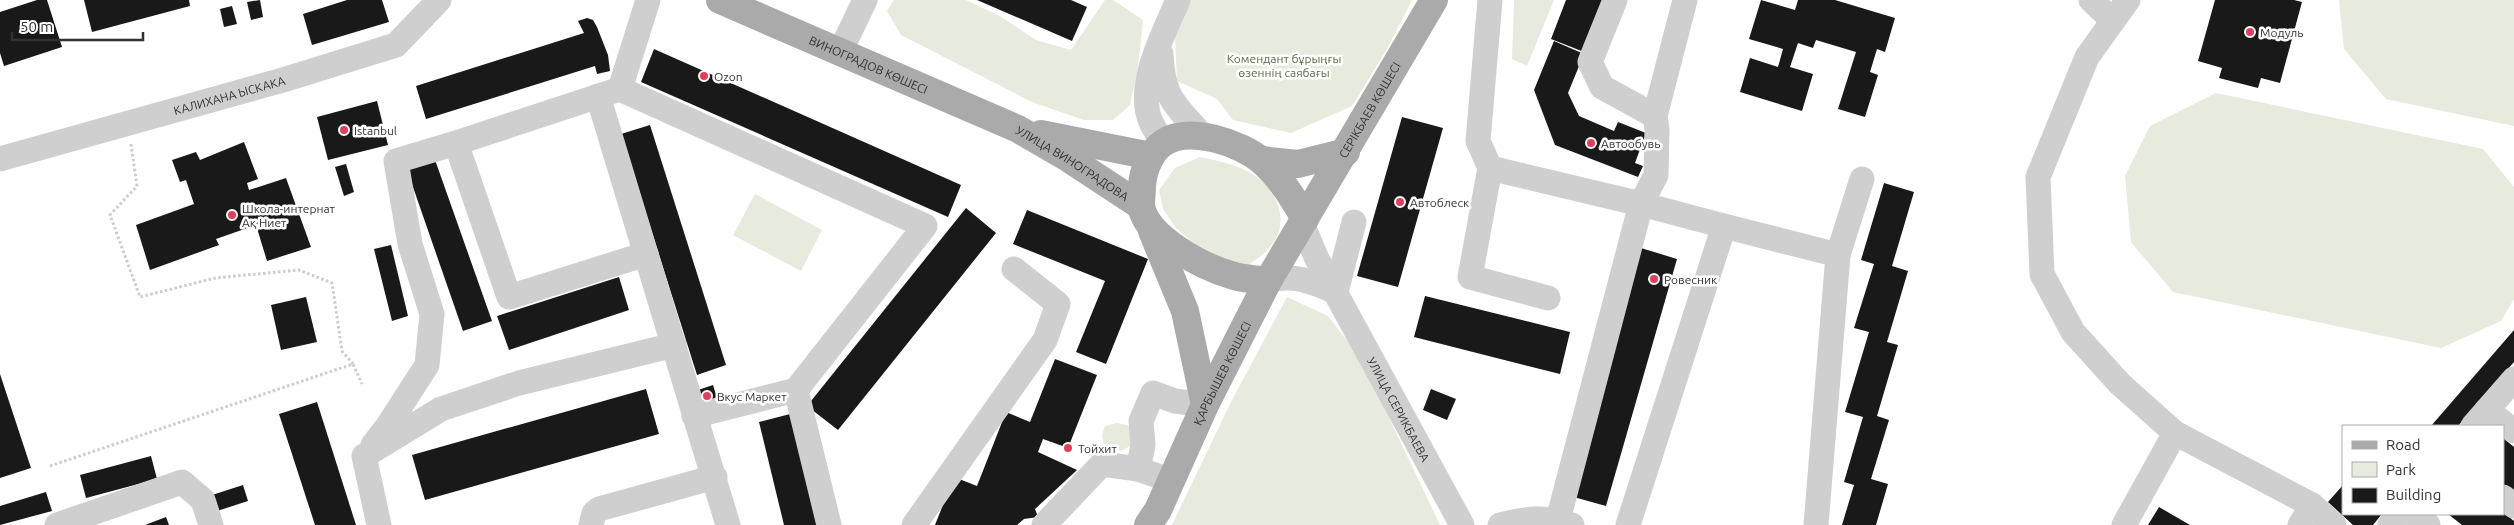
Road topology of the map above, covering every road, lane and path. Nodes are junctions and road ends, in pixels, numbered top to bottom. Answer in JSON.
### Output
{"nodes":[{"id":1,"x":439,"y":0,"type":"edge"},
{"id":2,"x":648,"y":0,"type":"edge"},
{"id":3,"x":720,"y":0,"type":"edge"},
{"id":4,"x":864,"y":0,"type":"edge"},
{"id":5,"x":1178,"y":0,"type":"edge"},
{"id":6,"x":1434,"y":0,"type":"edge"},
{"id":7,"x":1490,"y":0,"type":"edge"},
{"id":8,"x":1615,"y":0,"type":"edge"},
{"id":9,"x":1685,"y":0,"type":"edge"},
{"id":10,"x":2091,"y":0,"type":"edge"},
{"id":11,"x":2128,"y":0,"type":"edge"},
{"id":12,"x":2113,"y":21,"type":"junction"},
{"id":13,"x":1160,"y":42,"type":"junction"},
{"id":14,"x":840,"y":52,"type":"junction"},
{"id":15,"x":609,"y":93,"type":"junction"},
{"id":16,"x":1655,"y":116,"type":"junction"},
{"id":17,"x":128,"y":122,"type":"junction"},
{"id":18,"x":1018,"y":129,"type":"junction"},
{"id":19,"x":1202,"y":135,"type":"junction"},
{"id":20,"x":456,"y":144,"type":"junction"},
{"id":21,"x":1157,"y":149,"type":"junction"},
{"id":22,"x":1346,"y":152,"type":"junction"},
{"id":23,"x":0,"y":159,"type":"edge"},
{"id":24,"x":1261,"y":160,"type":"junction"},
{"id":25,"x":1490,"y":168,"type":"junction"},
{"id":26,"x":1862,"y":179,"type":"dead end"},
{"id":27,"x":1641,"y":204,"type":"junction"},
{"id":28,"x":1146,"y":216,"type":"junction"},
{"id":29,"x":1304,"y":221,"type":"junction"},
{"id":30,"x":1354,"y":222,"type":"dead end"},
{"id":31,"x":1724,"y":226,"type":"junction"},
{"id":32,"x":646,"y":254,"type":"junction"},
{"id":33,"x":1838,"y":255,"type":"junction"},
{"id":34,"x":1014,"y":269,"type":"dead end"},
{"id":35,"x":1268,"y":281,"type":"junction"},
{"id":36,"x":1336,"y":292,"type":"junction"},
{"id":37,"x":1548,"y":298,"type":"dead end"},
{"id":38,"x":674,"y":345,"type":"junction"},
{"id":39,"x":353,"y":364,"type":"junction"},
{"id":40,"x":2514,"y":379,"type":"edge"},
{"id":41,"x":362,"y":384,"type":"dead end"},
{"id":42,"x":796,"y":390,"type":"junction"},
{"id":43,"x":1205,"y":405,"type":"junction"},
{"id":44,"x":694,"y":416,"type":"junction"},
{"id":45,"x":2480,"y":418,"type":"edge"},
{"id":46,"x":2497,"y":425,"type":"edge"},
{"id":47,"x":2175,"y":433,"type":"junction"},
{"id":48,"x":364,"y":456,"type":"junction"},
{"id":49,"x":50,"y":466,"type":"dead end"},
{"id":50,"x":1138,"y":469,"type":"junction"},
{"id":51,"x":715,"y":477,"type":"junction"},
{"id":52,"x":1172,"y":481,"type":"junction"},
{"id":53,"x":2504,"y":498,"type":"edge"},
{"id":54,"x":2514,"y":506,"type":"edge"},
{"id":55,"x":2306,"y":515,"type":"edge"},
{"id":56,"x":2399,"y":515,"type":"edge"},
{"id":57,"x":2414,"y":515,"type":"edge"},
{"id":58,"x":1154,"y":522,"type":"edge"},
{"id":59,"x":1565,"y":523,"type":"edge"},
{"id":60,"x":57,"y":525,"type":"edge"},
{"id":61,"x":211,"y":525,"type":"edge"},
{"id":62,"x":379,"y":525,"type":"edge"},
{"id":63,"x":591,"y":525,"type":"edge"},
{"id":64,"x":728,"y":525,"type":"edge"},
{"id":65,"x":830,"y":525,"type":"edge"},
{"id":66,"x":914,"y":525,"type":"edge"},
{"id":67,"x":1044,"y":525,"type":"edge"},
{"id":68,"x":1462,"y":525,"type":"edge"},
{"id":69,"x":1500,"y":525,"type":"edge"},
{"id":70,"x":1628,"y":525,"type":"edge"},
{"id":71,"x":1816,"y":525,"type":"edge"},
{"id":72,"x":2124,"y":525,"type":"edge"},
{"id":73,"x":2334,"y":525,"type":"edge"},
{"id":74,"x":2390,"y":525,"type":"edge"},
{"id":75,"x":2428,"y":525,"type":"edge"}],
"edges":[{"from":1,"to":17,"type":"street","name":"КАЛИХАНА ЫСКАКА"},
{"from":2,"to":15,"type":"street"},
{"from":3,"to":14,"type":"main road","name":"ВИНОГРАДОВ КӨШЕСІ"},
{"from":4,"to":14,"type":"street"},
{"from":5,"to":13,"type":"street"},
{"from":6,"to":22,"type":"main road","name":"СЕРІКБАЕВ КӨШЕСІ"},
{"from":7,"to":25,"type":"street"},
{"from":8,"to":16,"type":"street"},
{"from":9,"to":16,"type":"street"},
{"from":10,"to":12,"type":"street"},
{"from":11,"to":12,"type":"street"},
{"from":12,"to":47,"type":"street"},
{"from":13,"to":19,"type":"street"},
{"from":13,"to":21,"type":"street"},
{"from":14,"to":18,"type":"main road","name":"ВИНОГРАДОВ КӨШЕСІ"},
{"from":15,"to":20,"type":"street"},
{"from":15,"to":32,"type":"street"},
{"from":15,"to":42,"type":"street"},
{"from":16,"to":27,"type":"street"},
{"from":17,"to":23,"type":"street","name":"КАЛИХАНА ЫСКАКА"},
{"from":17,"to":39,"type":"path"},
{"from":18,"to":21,"type":"main road","name":"УЛИЦА ВИНОГРАДОВА"},
{"from":18,"to":28,"type":"main road","name":"УЛИЦА ВИНОГРАДОВА"},
{"from":19,"to":21,"type":"main road"},
{"from":19,"to":24,"type":"main road"},
{"from":20,"to":32,"type":"street"},
{"from":20,"to":48,"type":"street"},
{"from":21,"to":28,"type":"main road"},
{"from":22,"to":24,"type":"main road"},
{"from":22,"to":29,"type":"main road","name":"СЕРІКБАЕВ КӨШЕСІ"},
{"from":24,"to":29,"type":"main road"},
{"from":25,"to":27,"type":"street"},
{"from":25,"to":37,"type":"street"},
{"from":26,"to":33,"type":"street"},
{"from":27,"to":31,"type":"street"},
{"from":27,"to":59,"type":"street"},
{"from":28,"to":35,"type":"main road"},
{"from":28,"to":43,"type":"main road"},
{"from":29,"to":35,"type":"main road","name":"ҚАРБЫШЕВ КӨШЕСІ"},
{"from":29,"to":36,"type":"street","name":"УЛИЦА СЕРИКБАЕВА"},
{"from":30,"to":36,"type":"street"},
{"from":31,"to":33,"type":"street"},
{"from":31,"to":70,"type":"street"},
{"from":32,"to":38,"type":"street"},
{"from":33,"to":71,"type":"street"},
{"from":34,"to":66,"type":"street"},
{"from":35,"to":36,"type":"street"},
{"from":35,"to":43,"type":"main road","name":"ҚАРБЫШЕВ КӨШЕСІ"},
{"from":36,"to":68,"type":"street","name":"УЛИЦА СЕРИКБАЕВА"},
{"from":38,"to":44,"type":"street"},
{"from":38,"to":48,"type":"street"},
{"from":39,"to":41,"type":"path"},
{"from":39,"to":49,"type":"path"},
{"from":40,"to":45,"type":"street"},
{"from":42,"to":44,"type":"street"},
{"from":42,"to":65,"type":"street"},
{"from":43,"to":50,"type":"street"},
{"from":43,"to":52,"type":"main road","name":"ҚАРБЫШЕВ КӨШЕСІ"},
{"from":44,"to":51,"type":"street"},
{"from":45,"to":46,"type":"street"},
{"from":47,"to":55,"type":"street"},
{"from":47,"to":72,"type":"street"},
{"from":48,"to":62,"type":"street"},
{"from":50,"to":52,"type":"street"},
{"from":50,"to":67,"type":"street"},
{"from":51,"to":63,"type":"street"},
{"from":51,"to":64,"type":"street"},
{"from":52,"to":58,"type":"main road","name":"ҚАРБЫШЕВ КӨШЕСІ"},
{"from":53,"to":54,"type":"street"},
{"from":55,"to":73,"type":"street"},
{"from":56,"to":74,"type":"street"},
{"from":57,"to":75,"type":"street"},
{"from":59,"to":69,"type":"street"},
{"from":60,"to":61,"type":"street"}]}
